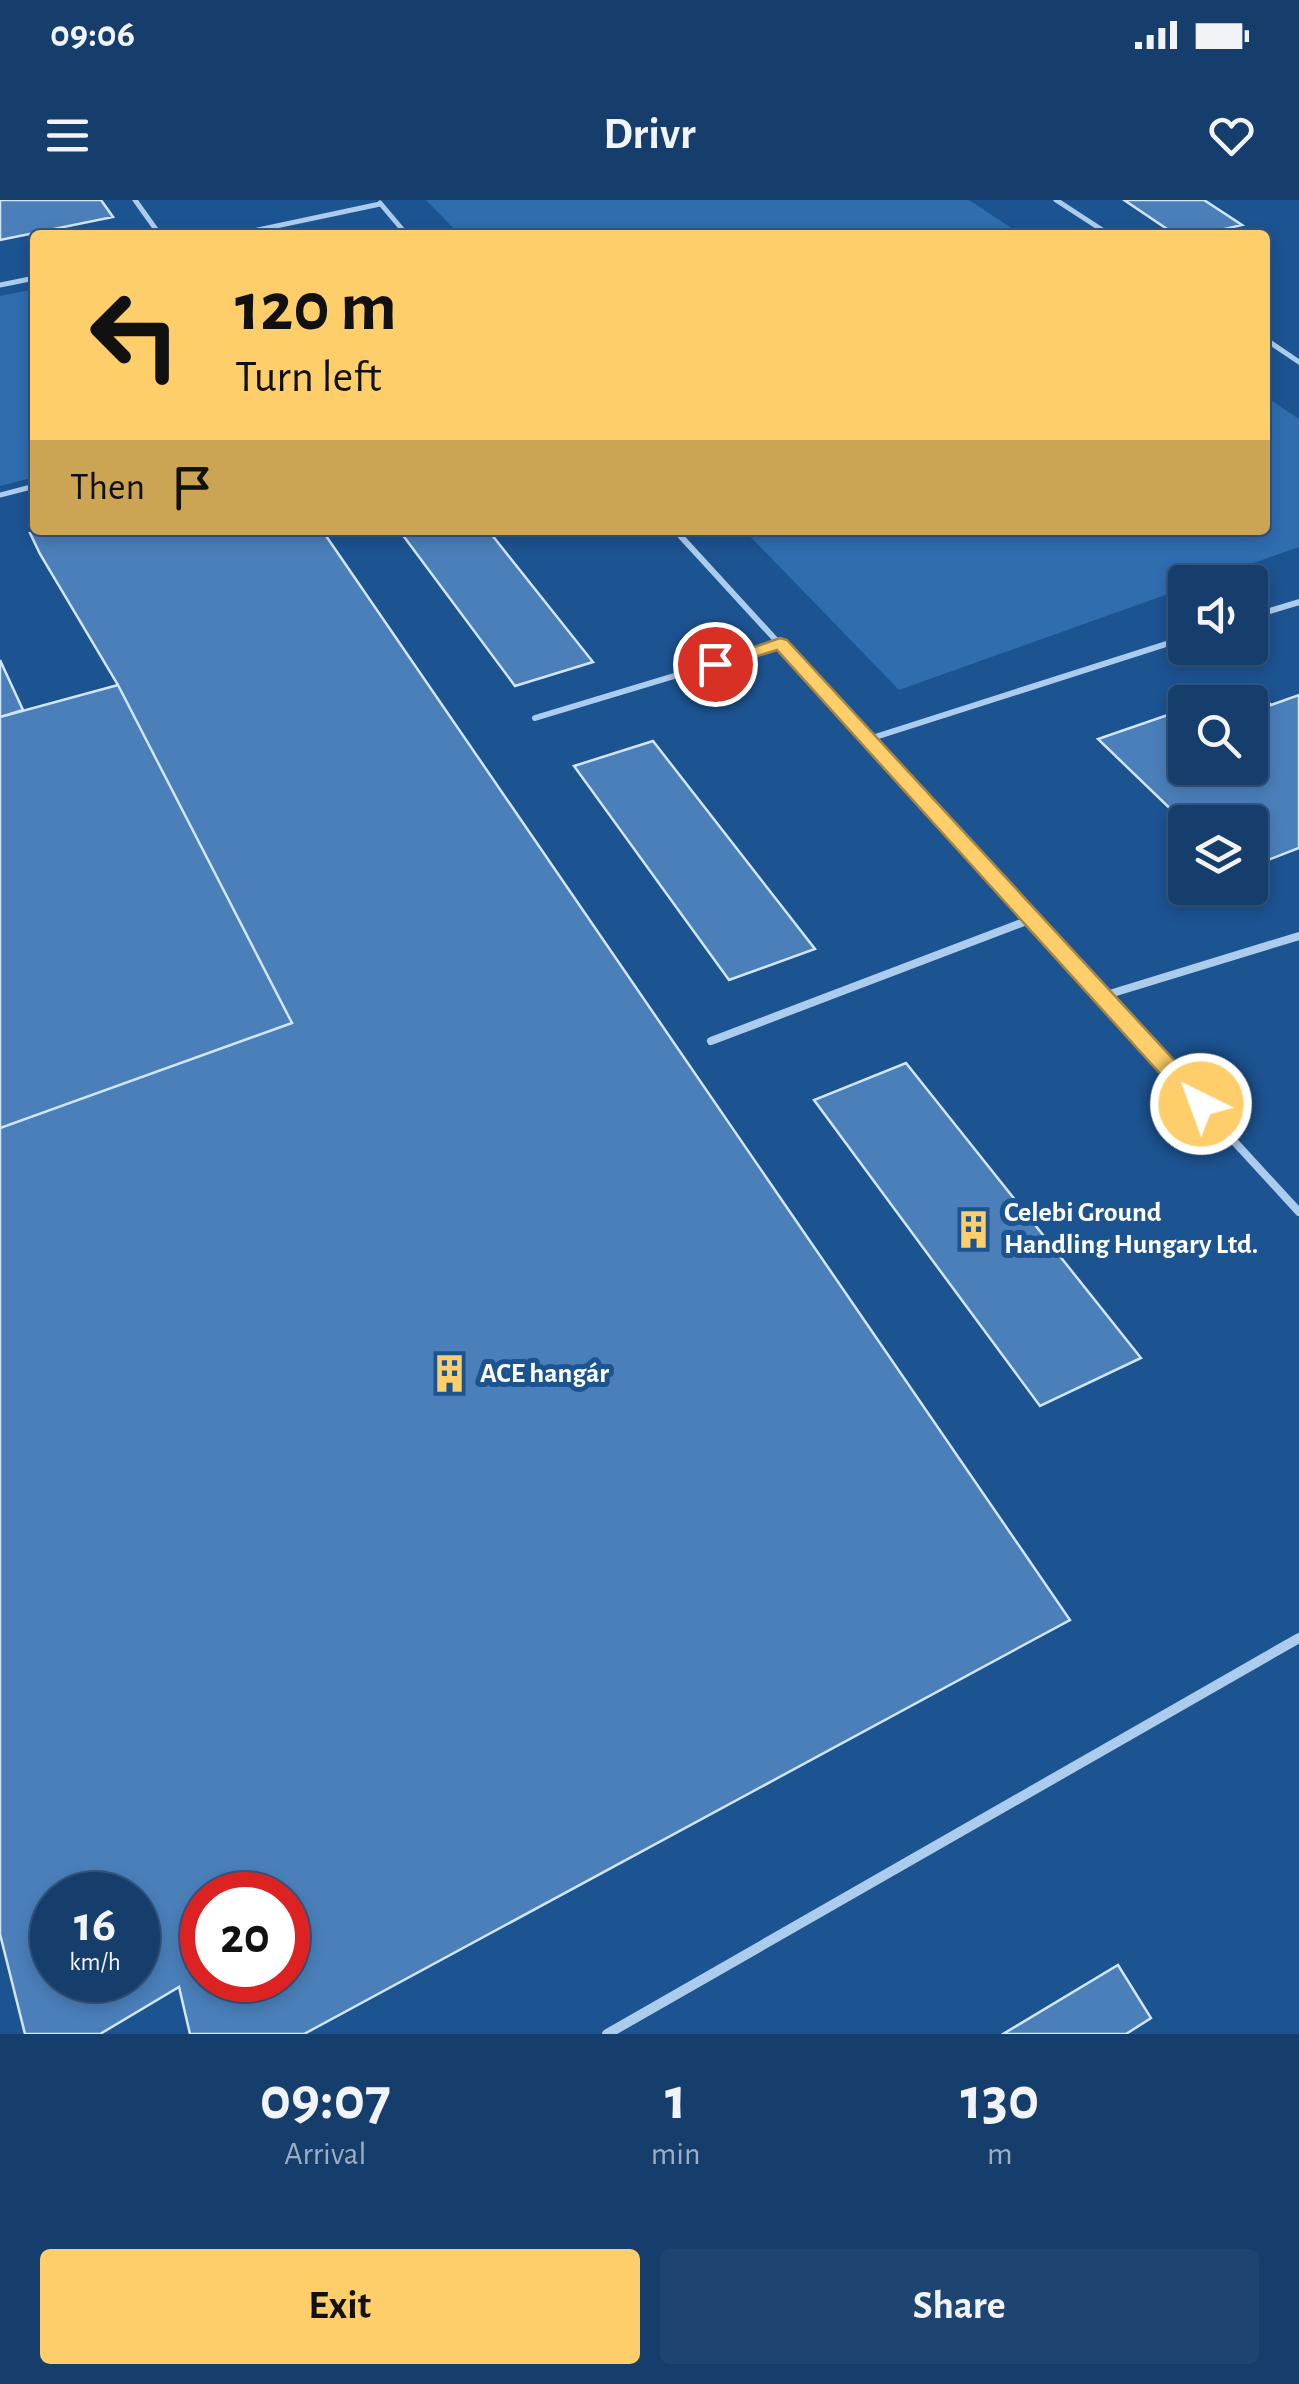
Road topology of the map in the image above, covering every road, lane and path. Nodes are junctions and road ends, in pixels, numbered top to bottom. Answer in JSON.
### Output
{"nodes":[{"id":1,"x":135,"y":200,"type":"edge"},
{"id":2,"x":1056,"y":200,"type":"edge"},
{"id":3,"x":378,"y":202,"type":"edge"},
{"id":4,"x":156,"y":230,"type":"edge"},
{"id":5,"x":256,"y":230,"type":"edge"},
{"id":6,"x":403,"y":230,"type":"edge"},
{"id":7,"x":1102,"y":230,"type":"edge"},
{"id":8,"x":30,"y":279,"type":"edge"},
{"id":9,"x":0,"y":286,"type":"edge"},
{"id":10,"x":1270,"y":342,"type":"edge"},
{"id":11,"x":1299,"y":362,"type":"edge"},
{"id":12,"x":30,"y":487,"type":"edge"},
{"id":13,"x":0,"y":495,"type":"edge"},
{"id":14,"x":680,"y":535,"type":"edge"},
{"id":15,"x":1299,"y":602,"type":"edge"},
{"id":16,"x":1268,"y":612,"type":"edge"},
{"id":17,"x":1168,"y":643,"type":"edge"},
{"id":18,"x":780,"y":644,"type":"junction"},
{"id":19,"x":535,"y":718,"type":"dead end"},
{"id":20,"x":869,"y":739,"type":"junction"},
{"id":21,"x":1032,"y":919,"type":"junction"},
{"id":22,"x":1299,"y":936,"type":"edge"},
{"id":23,"x":1103,"y":996,"type":"junction"},
{"id":24,"x":711,"y":1040,"type":"dead end"},
{"id":25,"x":1299,"y":1212,"type":"edge"},
{"id":26,"x":1299,"y":1638,"type":"edge"},
{"id":27,"x":607,"y":2034,"type":"edge"}],
"edges":[{"from":1,"to":4,"type":"lane"},
{"from":2,"to":7,"type":"lane"},
{"from":3,"to":5,"type":"lane"},
{"from":3,"to":6,"type":"lane"},
{"from":8,"to":9,"type":"lane"},
{"from":10,"to":11,"type":"lane"},
{"from":12,"to":13,"type":"lane"},
{"from":14,"to":18,"type":"lane"},
{"from":15,"to":16,"type":"lane"},
{"from":17,"to":20,"type":"lane"},
{"from":18,"to":19,"type":"lane"},
{"from":18,"to":20,"type":"lane"},
{"from":20,"to":21,"type":"lane"},
{"from":21,"to":23,"type":"lane"},
{"from":21,"to":24,"type":"lane"},
{"from":22,"to":23,"type":"lane"},
{"from":23,"to":25,"type":"lane"},
{"from":26,"to":27,"type":"lane"}]}
